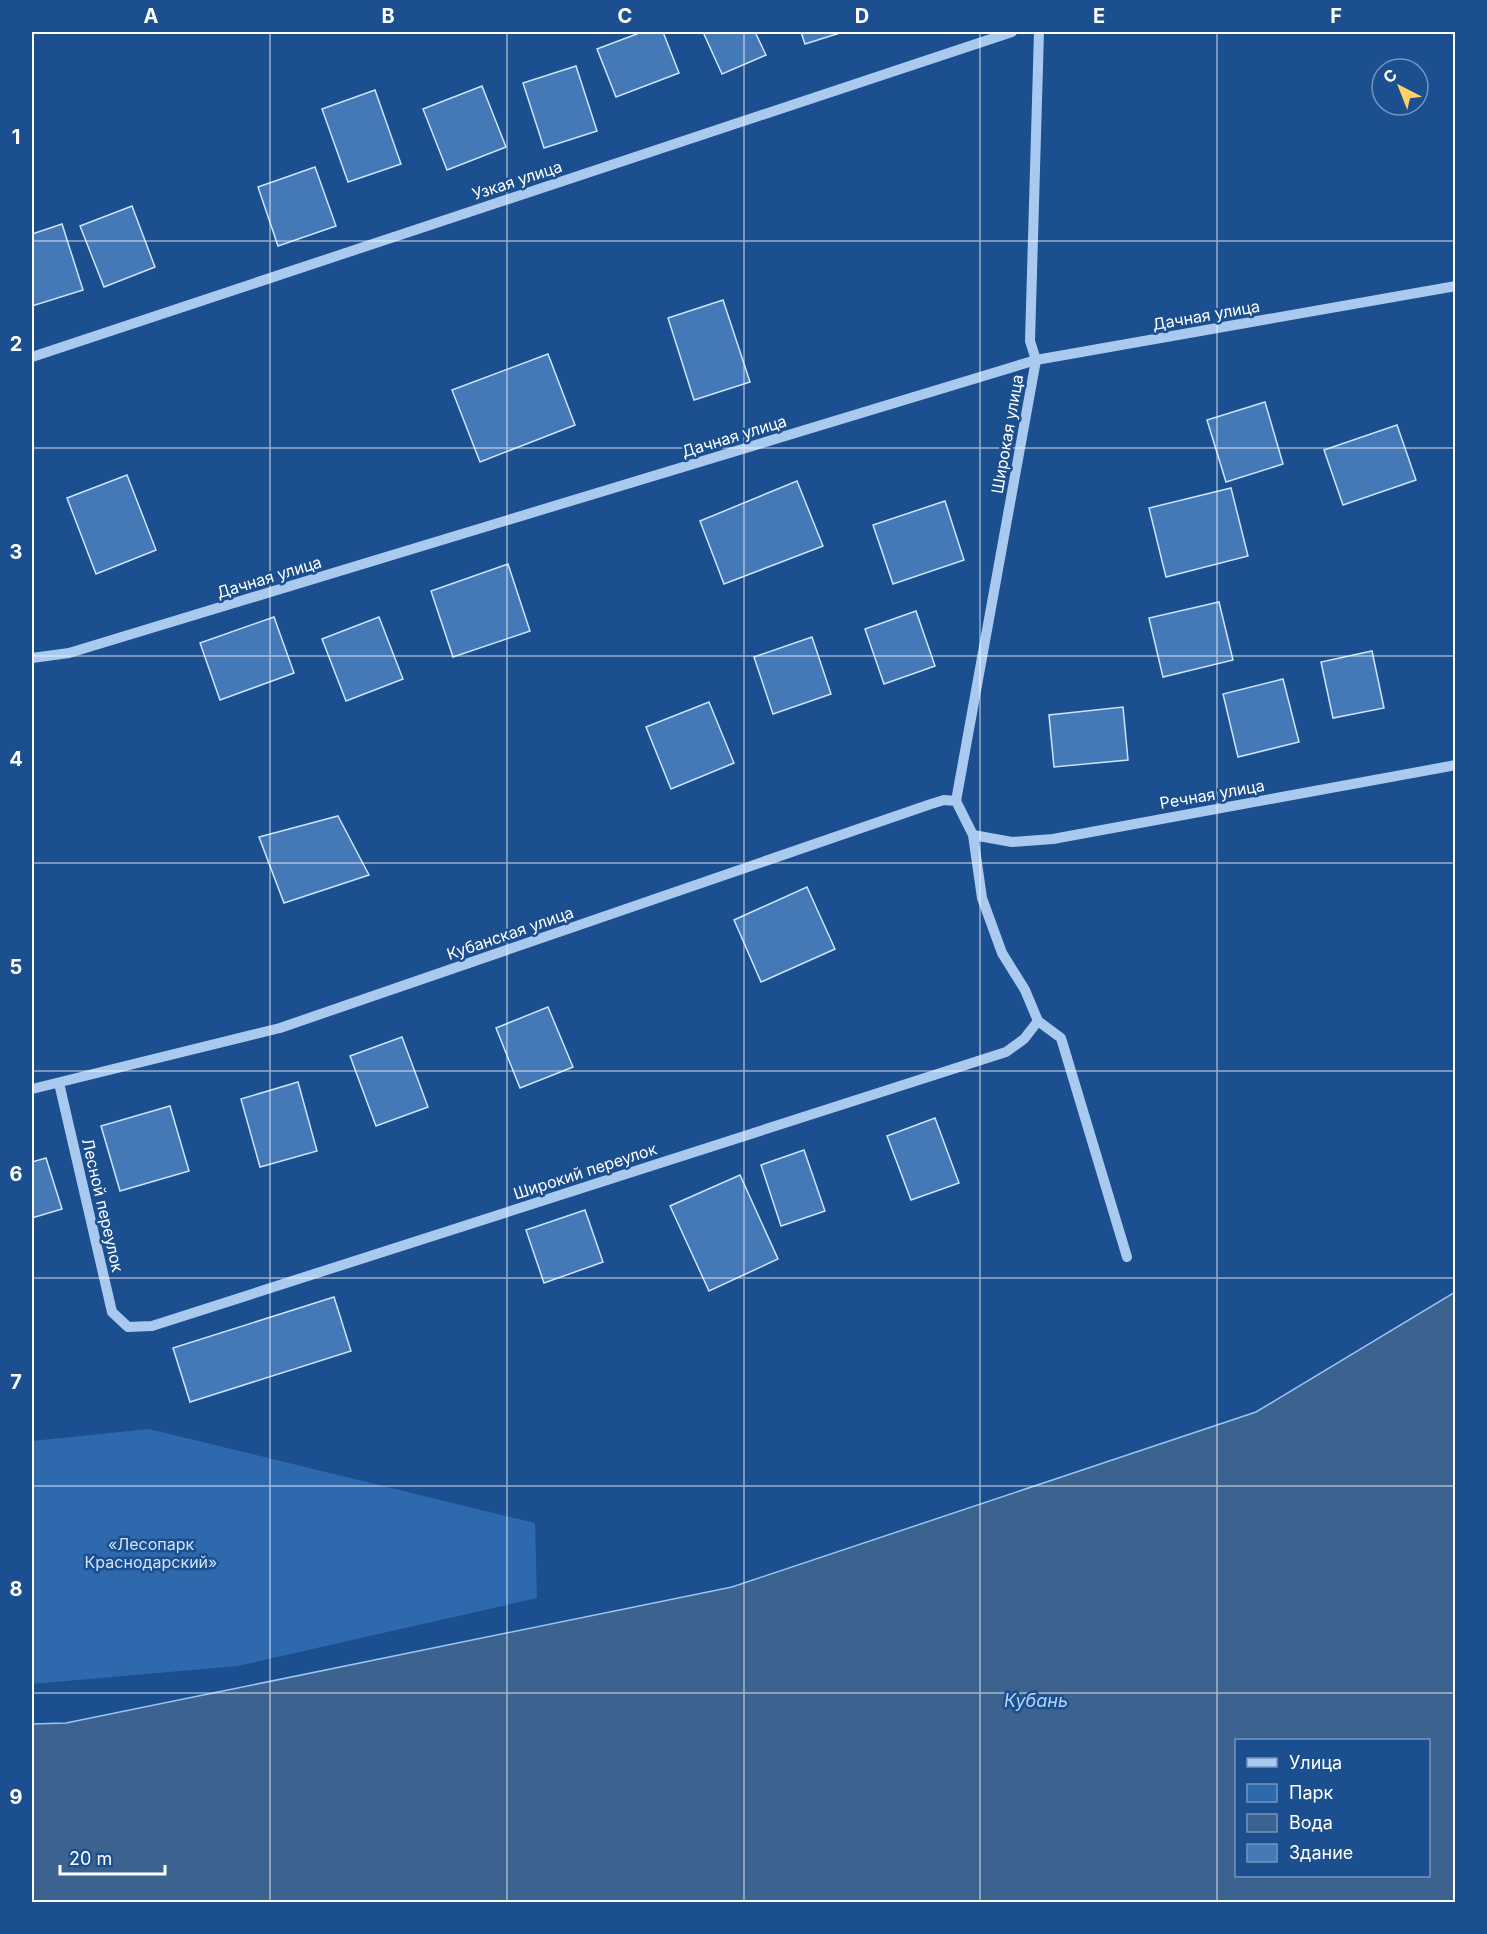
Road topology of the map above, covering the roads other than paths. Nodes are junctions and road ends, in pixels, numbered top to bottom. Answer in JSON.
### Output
{"nodes":[{"id":1,"x":1012,"y":32,"type":"edge"},
{"id":2,"x":1039,"y":32,"type":"edge"},
{"id":3,"x":1455,"y":286,"type":"edge"},
{"id":4,"x":32,"y":357,"type":"edge"},
{"id":5,"x":1036,"y":360,"type":"junction"},
{"id":6,"x":32,"y":658,"type":"edge"},
{"id":7,"x":1455,"y":765,"type":"edge"},
{"id":8,"x":956,"y":801,"type":"junction"},
{"id":9,"x":973,"y":835,"type":"junction"},
{"id":10,"x":1038,"y":1021,"type":"junction"},
{"id":11,"x":59,"y":1083,"type":"junction"},
{"id":12,"x":32,"y":1089,"type":"edge"},
{"id":13,"x":1127,"y":1257,"type":"dead end"},
{"id":14,"x":128,"y":1328,"type":"joint"}],
"edges":[{"from":1,"to":4,"type":"street","name":"Узкая улица"},
{"from":2,"to":5,"type":"street","name":"Широкая улица"},
{"from":3,"to":5,"type":"street","name":"Дачная улица"},
{"from":5,"to":6,"type":"street","name":"Дачная улица"},
{"from":5,"to":8,"type":"street","name":"Широкая улица"},
{"from":7,"to":9,"type":"street","name":"Речная улица"},
{"from":8,"to":9,"type":"street"},
{"from":8,"to":11,"type":"street","name":"Кубанская улица"},
{"from":9,"to":10,"type":"street"},
{"from":10,"to":13,"type":"street"},
{"from":10,"to":14,"type":"street","name":"Широкий переулок"},
{"from":11,"to":12,"type":"street","name":"Кубанская улица"},
{"from":11,"to":14,"type":"street","name":"Лесной переулок"}]}
